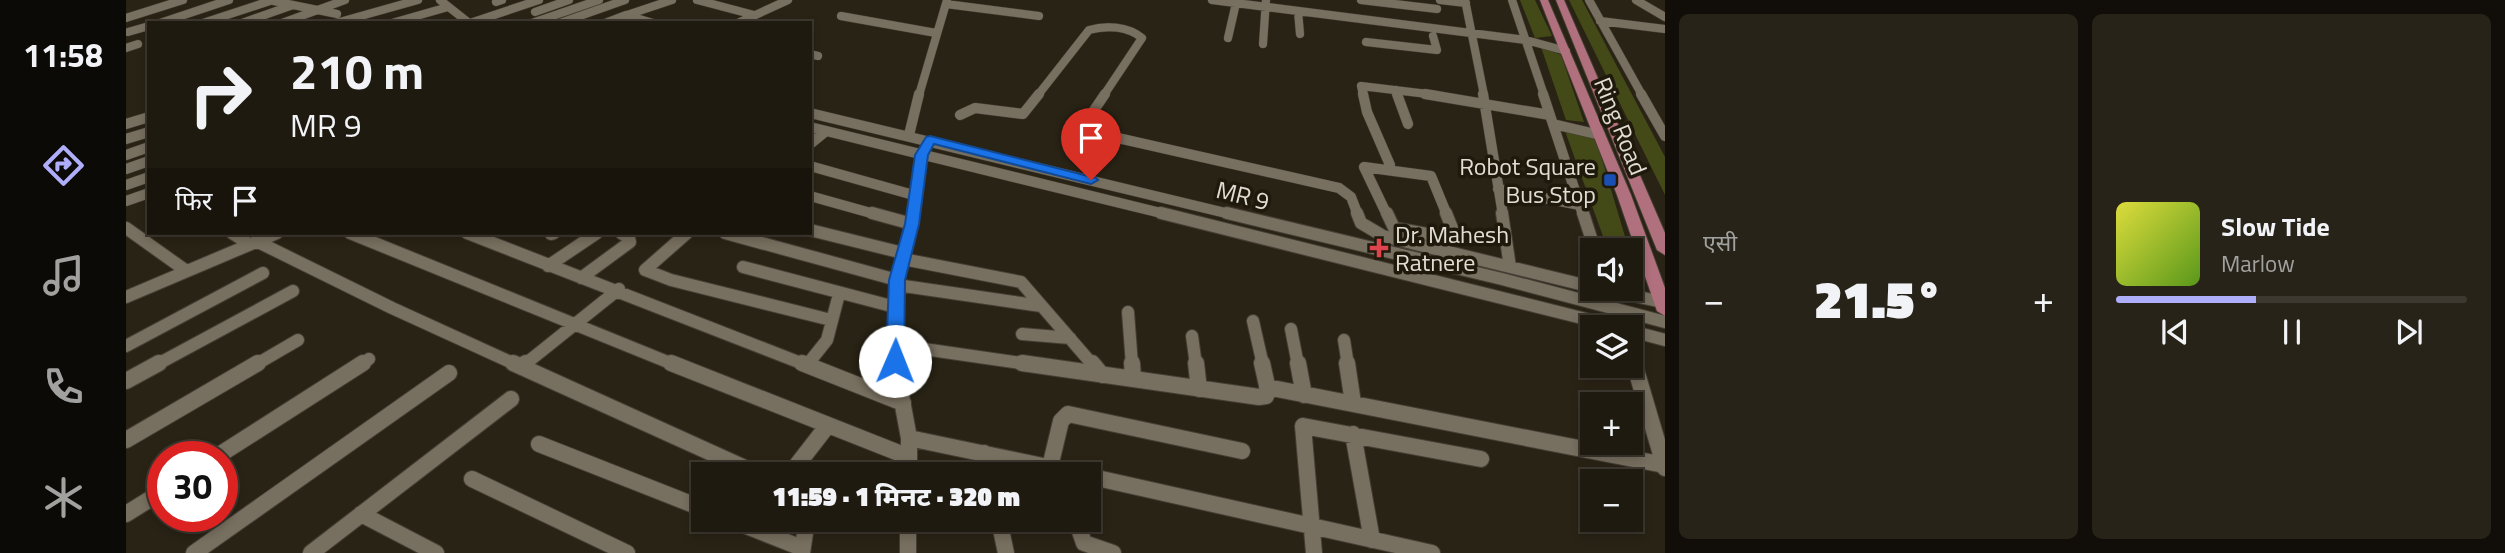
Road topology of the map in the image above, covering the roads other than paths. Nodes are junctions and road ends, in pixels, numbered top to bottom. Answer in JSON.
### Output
{"nodes":[{"id":1,"x":183,"y":0,"type":"edge"},
{"id":2,"x":229,"y":0,"type":"edge"},
{"id":3,"x":271,"y":0,"type":"edge"},
{"id":4,"x":345,"y":0,"type":"edge"},
{"id":5,"x":418,"y":0,"type":"edge"},
{"id":6,"x":440,"y":0,"type":"edge"},
{"id":7,"x":539,"y":0,"type":"edge"},
{"id":8,"x":569,"y":0,"type":"edge"},
{"id":9,"x":599,"y":0,"type":"edge"},
{"id":10,"x":625,"y":0,"type":"edge"},
{"id":11,"x":672,"y":0,"type":"edge"},
{"id":12,"x":697,"y":0,"type":"edge"},
{"id":13,"x":788,"y":0,"type":"edge"},
{"id":14,"x":1212,"y":0,"type":"edge"},
{"id":15,"x":1361,"y":0,"type":"edge"},
{"id":16,"x":1440,"y":0,"type":"edge"},
{"id":17,"x":1512,"y":0,"type":"edge"},
{"id":18,"x":1544,"y":0,"type":"edge"},
{"id":19,"x":1560,"y":0,"type":"edge"},
{"id":20,"x":1589,"y":0,"type":"edge"},
{"id":21,"x":1636,"y":0,"type":"edge"},
{"id":22,"x":1371,"y":1,"type":"edge"},
{"id":23,"x":1465,"y":1,"type":"edge"},
{"id":24,"x":946,"y":2,"type":"edge"},
{"id":25,"x":1236,"y":3,"type":"junction"},
{"id":26,"x":1266,"y":3,"type":"edge"},
{"id":27,"x":293,"y":5,"type":"junction"},
{"id":28,"x":448,"y":6,"type":"junction"},
{"id":29,"x":1409,"y":6,"type":"junction"},
{"id":30,"x":318,"y":9,"type":"junction"},
{"id":31,"x":1437,"y":9,"type":"dead end"},
{"id":32,"x":1298,"y":10,"type":"junction"},
{"id":33,"x":535,"y":12,"type":"dead end"},
{"id":34,"x":337,"y":14,"type":"dead end"},
{"id":35,"x":626,"y":15,"type":"junction"},
{"id":36,"x":754,"y":15,"type":"junction"},
{"id":37,"x":841,"y":16,"type":"dead end"},
{"id":38,"x":1039,"y":16,"type":"dead end"},
{"id":39,"x":177,"y":17,"type":"junction"},
{"id":40,"x":1665,"y":17,"type":"edge"},
{"id":41,"x":126,"y":18,"type":"edge"},
{"id":42,"x":1372,"y":20,"type":"junction"},
{"id":43,"x":166,"y":21,"type":"edge"},
{"id":44,"x":195,"y":21,"type":"edge"},
{"id":45,"x":210,"y":21,"type":"edge"},
{"id":46,"x":248,"y":21,"type":"edge"},
{"id":47,"x":287,"y":21,"type":"edge"},
{"id":48,"x":342,"y":21,"type":"edge"},
{"id":49,"x":399,"y":21,"type":"edge"},
{"id":50,"x":467,"y":21,"type":"edge"},
{"id":51,"x":475,"y":21,"type":"edge"},
{"id":52,"x":538,"y":21,"type":"edge"},
{"id":53,"x":566,"y":21,"type":"edge"},
{"id":54,"x":610,"y":21,"type":"edge"},
{"id":55,"x":646,"y":21,"type":"edge"},
{"id":56,"x":742,"y":21,"type":"edge"},
{"id":57,"x":1600,"y":21,"type":"junction"},
{"id":58,"x":1410,"y":25,"type":"junction"},
{"id":59,"x":147,"y":27,"type":"edge"},
{"id":60,"x":1648,"y":27,"type":"junction"},
{"id":61,"x":1665,"y":29,"type":"edge"},
{"id":62,"x":1393,"y":31,"type":"dead end"},
{"id":63,"x":127,"y":32,"type":"edge"},
{"id":64,"x":936,"y":33,"type":"junction"},
{"id":65,"x":1300,"y":34,"type":"dead end"},
{"id":66,"x":1473,"y":35,"type":"junction"},
{"id":67,"x":1433,"y":36,"type":"junction"},
{"id":68,"x":1665,"y":36,"type":"edge"},
{"id":69,"x":1228,"y":38,"type":"dead end"},
{"id":70,"x":1525,"y":38,"type":"junction"},
{"id":71,"x":126,"y":42,"type":"edge"},
{"id":72,"x":142,"y":42,"type":"edge"},
{"id":73,"x":1366,"y":42,"type":"dead end"},
{"id":74,"x":1263,"y":44,"type":"dead end"},
{"id":75,"x":1564,"y":46,"type":"junction"},
{"id":76,"x":126,"y":48,"type":"edge"},
{"id":77,"x":1396,"y":90,"type":"junction"},
{"id":78,"x":1486,"y":104,"type":"junction"},
{"id":79,"x":812,"y":113,"type":"edge"},
{"id":80,"x":960,"y":115,"type":"dead end"},
{"id":81,"x":147,"y":118,"type":"edge"},
{"id":82,"x":1552,"y":119,"type":"junction"},
{"id":83,"x":126,"y":124,"type":"edge"},
{"id":84,"x":1408,"y":124,"type":"dead end"},
{"id":85,"x":812,"y":128,"type":"edge"},
{"id":86,"x":1664,"y":130,"type":"edge"},
{"id":87,"x":826,"y":131,"type":"junction"},
{"id":88,"x":1599,"y":131,"type":"junction"},
{"id":89,"x":147,"y":133,"type":"edge"},
{"id":90,"x":909,"y":135,"type":"junction"},
{"id":91,"x":126,"y":139,"type":"edge"},
{"id":92,"x":930,"y":140,"type":"junction"},
{"id":93,"x":812,"y":142,"type":"edge"},
{"id":94,"x":147,"y":148,"type":"edge"},
{"id":95,"x":126,"y":155,"type":"edge"},
{"id":96,"x":921,"y":155,"type":"junction"},
{"id":97,"x":147,"y":162,"type":"edge"},
{"id":98,"x":1390,"y":165,"type":"dead end"},
{"id":99,"x":812,"y":167,"type":"edge"},
{"id":100,"x":126,"y":169,"type":"edge"},
{"id":101,"x":147,"y":178,"type":"edge"},
{"id":102,"x":126,"y":185,"type":"edge"},
{"id":103,"x":1498,"y":189,"type":"junction"},
{"id":104,"x":147,"y":194,"type":"edge"},
{"id":105,"x":917,"y":196,"type":"junction"},
{"id":106,"x":812,"y":197,"type":"edge"},
{"id":107,"x":126,"y":201,"type":"edge"},
{"id":108,"x":1580,"y":205,"type":"junction"},
{"id":109,"x":912,"y":224,"type":"junction"},
{"id":110,"x":126,"y":228,"type":"edge"},
{"id":111,"x":812,"y":231,"type":"edge"},
{"id":112,"x":237,"y":235,"type":"edge"},
{"id":113,"x":272,"y":235,"type":"edge"},
{"id":114,"x":355,"y":235,"type":"edge"},
{"id":115,"x":472,"y":235,"type":"edge"},
{"id":116,"x":594,"y":235,"type":"edge"},
{"id":117,"x":624,"y":235,"type":"edge"},
{"id":118,"x":685,"y":235,"type":"edge"},
{"id":119,"x":732,"y":235,"type":"edge"},
{"id":120,"x":1438,"y":236,"type":"junction"},
{"id":121,"x":1591,"y":238,"type":"edge"},
{"id":122,"x":1396,"y":239,"type":"junction"},
{"id":123,"x":253,"y":242,"type":"junction"},
{"id":124,"x":1665,"y":250,"type":"edge"},
{"id":125,"x":1442,"y":251,"type":"junction"},
{"id":126,"x":1397,"y":255,"type":"junction"},
{"id":127,"x":903,"y":256,"type":"junction"},
{"id":128,"x":548,"y":266,"type":"junction"},
{"id":129,"x":743,"y":267,"type":"dead end"},
{"id":130,"x":1510,"y":267,"type":"junction"},
{"id":131,"x":186,"y":270,"type":"junction"},
{"id":132,"x":263,"y":273,"type":"dead end"},
{"id":133,"x":581,"y":278,"type":"junction"},
{"id":134,"x":897,"y":282,"type":"junction"},
{"id":135,"x":1580,"y":284,"type":"edge"},
{"id":136,"x":619,"y":289,"type":"junction"},
{"id":137,"x":293,"y":290,"type":"dead end"},
{"id":138,"x":839,"y":294,"type":"junction"},
{"id":139,"x":126,"y":297,"type":"edge"},
{"id":140,"x":1611,"y":301,"type":"edge"},
{"id":141,"x":1643,"y":301,"type":"edge"},
{"id":142,"x":1041,"y":306,"type":"junction"},
{"id":143,"x":895,"y":307,"type":"junction"},
{"id":144,"x":1663,"y":307,"type":"edge"},
{"id":145,"x":1614,"y":308,"type":"junction"},
{"id":146,"x":1128,"y":313,"type":"dead end"},
{"id":147,"x":1580,"y":317,"type":"edge"},
{"id":148,"x":831,"y":320,"type":"junction"},
{"id":149,"x":1253,"y":321,"type":"dead end"},
{"id":150,"x":1665,"y":322,"type":"edge"},
{"id":151,"x":572,"y":324,"type":"junction"},
{"id":152,"x":1291,"y":329,"type":"dead end"},
{"id":153,"x":1022,"y":334,"type":"dead end"},
{"id":154,"x":1643,"y":334,"type":"edge"},
{"id":155,"x":1192,"y":336,"type":"dead end"},
{"id":156,"x":1070,"y":338,"type":"junction"},
{"id":157,"x":298,"y":340,"type":"dead end"},
{"id":158,"x":1344,"y":340,"type":"dead end"},
{"id":159,"x":1665,"y":340,"type":"edge"},
{"id":160,"x":896,"y":345,"type":"junction"},
{"id":161,"x":126,"y":346,"type":"edge"},
{"id":162,"x":369,"y":359,"type":"dead end"},
{"id":163,"x":807,"y":365,"type":"junction"},
{"id":164,"x":522,"y":366,"type":"junction"},
{"id":165,"x":450,"y":373,"type":"dead end"},
{"id":166,"x":1102,"y":375,"type":"junction"},
{"id":167,"x":1638,"y":378,"type":"edge"},
{"id":168,"x":1133,"y":379,"type":"junction"},
{"id":169,"x":126,"y":381,"type":"edge"},
{"id":170,"x":1267,"y":387,"type":"junction"},
{"id":171,"x":1199,"y":389,"type":"junction"},
{"id":172,"x":1304,"y":395,"type":"junction"},
{"id":173,"x":511,"y":399,"type":"dead end"},
{"id":174,"x":903,"y":403,"type":"junction"},
{"id":175,"x":1353,"y":403,"type":"junction"},
{"id":176,"x":828,"y":425,"type":"junction"},
{"id":177,"x":1353,"y":434,"type":"junction"},
{"id":178,"x":909,"y":438,"type":"junction"},
{"id":179,"x":126,"y":440,"type":"edge"},
{"id":180,"x":238,"y":443,"type":"edge"},
{"id":181,"x":539,"y":444,"type":"dead end"},
{"id":182,"x":1242,"y":451,"type":"dead end"},
{"id":183,"x":984,"y":453,"type":"junction"},
{"id":184,"x":909,"y":457,"type":"junction"},
{"id":185,"x":1481,"y":459,"type":"dead end"},
{"id":186,"x":732,"y":462,"type":"edge"},
{"id":187,"x":799,"y":462,"type":"edge"},
{"id":188,"x":909,"y":462,"type":"edge"},
{"id":189,"x":986,"y":462,"type":"edge"},
{"id":190,"x":1021,"y":462,"type":"edge"},
{"id":191,"x":1059,"y":462,"type":"edge"},
{"id":192,"x":1665,"y":466,"type":"edge"},
{"id":193,"x":472,"y":479,"type":"dead end"},
{"id":194,"x":1101,"y":479,"type":"edge"},
{"id":195,"x":147,"y":501,"type":"edge"},
{"id":196,"x":691,"y":504,"type":"edge"},
{"id":197,"x":126,"y":514,"type":"edge"},
{"id":198,"x":361,"y":514,"type":"junction"},
{"id":199,"x":1310,"y":526,"type":"junction"},
{"id":200,"x":759,"y":532,"type":"edge"},
{"id":201,"x":805,"y":532,"type":"edge"},
{"id":202,"x":908,"y":532,"type":"edge"},
{"id":203,"x":1002,"y":532,"type":"edge"},
{"id":204,"x":1372,"y":540,"type":"junction"},
{"id":205,"x":1084,"y":548,"type":"edge"},
{"id":206,"x":802,"y":550,"type":"edge"},
{"id":207,"x":194,"y":553,"type":"edge"},
{"id":208,"x":311,"y":553,"type":"edge"},
{"id":209,"x":436,"y":553,"type":"edge"},
{"id":210,"x":627,"y":553,"type":"edge"},
{"id":211,"x":908,"y":553,"type":"edge"},
{"id":212,"x":1006,"y":553,"type":"edge"},
{"id":213,"x":1113,"y":553,"type":"edge"},
{"id":214,"x":1314,"y":553,"type":"edge"},
{"id":215,"x":1432,"y":553,"type":"edge"}],
"edges":[{"from":1,"to":41,"type":"street"},
{"from":2,"to":39,"type":"street"},
{"from":3,"to":27,"type":"street"},
{"from":3,"to":45,"type":"street"},
{"from":4,"to":30,"type":"street"},
{"from":5,"to":48,"type":"street"},
{"from":6,"to":28,"type":"street"},
{"from":7,"to":51,"type":"street"},
{"from":8,"to":33,"type":"street"},
{"from":9,"to":52,"type":"street"},
{"from":10,"to":53,"type":"street"},
{"from":11,"to":35,"type":"street"},
{"from":12,"to":36,"type":"street"},
{"from":13,"to":36,"type":"street"},
{"from":14,"to":25,"type":"street"},
{"from":15,"to":22,"type":"street"},
{"from":16,"to":23,"type":"street"},
{"from":17,"to":70,"type":"street"},
{"from":18,"to":75,"type":"main road","name":"Ring Road"},
{"from":19,"to":124,"type":"main road","name":"Ring Road"},
{"from":20,"to":57,"type":"street"},
{"from":21,"to":40,"type":"street"},
{"from":22,"to":29,"type":"street"},
{"from":22,"to":42,"type":"street"},
{"from":23,"to":66,"type":"street"},
{"from":24,"to":38,"type":"street"},
{"from":24,"to":64,"type":"street"},
{"from":25,"to":26,"type":"street"},
{"from":25,"to":69,"type":"street"},
{"from":26,"to":32,"type":"street"},
{"from":26,"to":74,"type":"street"},
{"from":27,"to":30,"type":"street"},
{"from":27,"to":46,"type":"street"},
{"from":28,"to":49,"type":"street"},
{"from":28,"to":50,"type":"street"},
{"from":29,"to":31,"type":"street"},
{"from":29,"to":58,"type":"street"},
{"from":30,"to":34,"type":"street"},
{"from":30,"to":47,"type":"street"},
{"from":32,"to":42,"type":"street"},
{"from":32,"to":65,"type":"street"},
{"from":35,"to":54,"type":"street"},
{"from":35,"to":55,"type":"street"},
{"from":36,"to":56,"type":"street"},
{"from":37,"to":64,"type":"street"},
{"from":39,"to":43,"type":"street"},
{"from":39,"to":44,"type":"street"},
{"from":42,"to":58,"type":"street"},
{"from":57,"to":60,"type":"street"},
{"from":57,"to":86,"type":"street"},
{"from":58,"to":66,"type":"street"},
{"from":59,"to":63,"type":"street"},
{"from":60,"to":61,"type":"street"},
{"from":60,"to":68,"type":"street"},
{"from":62,"to":67,"type":"street"},
{"from":64,"to":90,"type":"street"},
{"from":66,"to":67,"type":"street"},
{"from":66,"to":70,"type":"street"},
{"from":66,"to":78,"type":"street"},
{"from":67,"to":73,"type":"street"},
{"from":70,"to":75,"type":"street"},
{"from":70,"to":82,"type":"street"},
{"from":71,"to":72,"type":"street"},
{"from":72,"to":76,"type":"street"},
{"from":75,"to":88,"type":"main road","name":"Ring Road"},
{"from":77,"to":78,"type":"street"},
{"from":77,"to":84,"type":"street"},
{"from":77,"to":98,"type":"street"},
{"from":78,"to":82,"type":"street"},
{"from":78,"to":103,"type":"street"},
{"from":79,"to":90,"type":"street","name":"MR 9"},
{"from":80,"to":122,"type":"street"},
{"from":81,"to":83,"type":"street"},
{"from":82,"to":88,"type":"street"},
{"from":82,"to":108,"type":"street"},
{"from":85,"to":87,"type":"street","name":"MR 9"},
{"from":87,"to":93,"type":"street"},
{"from":87,"to":96,"type":"street","name":"MR 9"},
{"from":88,"to":144,"type":"main road","name":"Ring Road"},
{"from":89,"to":91,"type":"street"},
{"from":90,"to":92,"type":"street","name":"MR 9"},
{"from":92,"to":96,"type":"street"},
{"from":92,"to":126,"type":"street","name":"MR 9"},
{"from":94,"to":95,"type":"street"},
{"from":96,"to":105,"type":"street"},
{"from":96,"to":147,"type":"street","name":"MR 9"},
{"from":97,"to":100,"type":"street"},
{"from":99,"to":105,"type":"street"},
{"from":101,"to":102,"type":"street"},
{"from":103,"to":108,"type":"street"},
{"from":103,"to":130,"type":"street"},
{"from":104,"to":107,"type":"street"},
{"from":105,"to":109,"type":"street"},
{"from":106,"to":109,"type":"street"},
{"from":108,"to":121,"type":"street"},
{"from":109,"to":127,"type":"street"},
{"from":110,"to":131,"type":"street"},
{"from":111,"to":127,"type":"street"},
{"from":112,"to":123,"type":"street"},
{"from":113,"to":123,"type":"street"},
{"from":114,"to":151,"type":"street"},
{"from":115,"to":128,"type":"street"},
{"from":116,"to":128,"type":"street"},
{"from":117,"to":133,"type":"street"},
{"from":118,"to":148,"type":"street"},
{"from":119,"to":134,"type":"street"},
{"from":120,"to":120,"type":"street"},
{"from":120,"to":125,"type":"street"},
{"from":122,"to":125,"type":"street"},
{"from":122,"to":126,"type":"street"},
{"from":123,"to":131,"type":"street"},
{"from":123,"to":164,"type":"street"},
{"from":125,"to":130,"type":"street"},
{"from":126,"to":145,"type":"street","name":"MR 9"},
{"from":127,"to":134,"type":"street"},
{"from":127,"to":142,"type":"street"},
{"from":128,"to":133,"type":"street"},
{"from":129,"to":138,"type":"street"},
{"from":130,"to":135,"type":"street"},
{"from":131,"to":139,"type":"street"},
{"from":132,"to":161,"type":"street"},
{"from":133,"to":136,"type":"street"},
{"from":134,"to":142,"type":"street"},
{"from":134,"to":143,"type":"street"},
{"from":136,"to":151,"type":"street"},
{"from":136,"to":163,"type":"street"},
{"from":137,"to":169,"type":"street"},
{"from":138,"to":143,"type":"street"},
{"from":138,"to":148,"type":"street"},
{"from":140,"to":145,"type":"street"},
{"from":141,"to":144,"type":"street"},
{"from":142,"to":156,"type":"street"},
{"from":143,"to":160,"type":"street"},
{"from":145,"to":150,"type":"street","name":"MR 9"},
{"from":146,"to":168,"type":"street"},
{"from":148,"to":163,"type":"street"},
{"from":149,"to":170,"type":"street"},
{"from":151,"to":164,"type":"street"},
{"from":151,"to":176,"type":"street"},
{"from":152,"to":172,"type":"street"},
{"from":153,"to":156,"type":"street"},
{"from":154,"to":159,"type":"street"},
{"from":155,"to":171,"type":"street"},
{"from":156,"to":166,"type":"street"},
{"from":157,"to":179,"type":"street"},
{"from":158,"to":175,"type":"street"},
{"from":160,"to":166,"type":"street"},
{"from":160,"to":174,"type":"street"},
{"from":162,"to":180,"type":"street"},
{"from":163,"to":174,"type":"street"},
{"from":164,"to":186,"type":"street"},
{"from":165,"to":207,"type":"street"},
{"from":166,"to":168,"type":"street"},
{"from":167,"to":192,"type":"street"},
{"from":168,"to":171,"type":"street"},
{"from":170,"to":171,"type":"street"},
{"from":170,"to":172,"type":"street"},
{"from":172,"to":175,"type":"street"},
{"from":173,"to":198,"type":"street"},
{"from":174,"to":178,"type":"street"},
{"from":175,"to":192,"type":"street"},
{"from":176,"to":184,"type":"street"},
{"from":176,"to":187,"type":"street"},
{"from":177,"to":185,"type":"street"},
{"from":177,"to":199,"type":"street"},
{"from":177,"to":204,"type":"street"},
{"from":178,"to":183,"type":"street"},
{"from":178,"to":184,"type":"street"},
{"from":181,"to":196,"type":"street"},
{"from":182,"to":191,"type":"street"},
{"from":183,"to":189,"type":"street"},
{"from":183,"to":190,"type":"street"},
{"from":184,"to":188,"type":"street"},
{"from":193,"to":210,"type":"street"},
{"from":194,"to":199,"type":"street"},
{"from":195,"to":197,"type":"street"},
{"from":198,"to":208,"type":"street"},
{"from":198,"to":209,"type":"street"},
{"from":199,"to":204,"type":"street"},
{"from":199,"to":214,"type":"street"},
{"from":200,"to":206,"type":"street"},
{"from":201,"to":206,"type":"street"},
{"from":202,"to":211,"type":"street"},
{"from":203,"to":212,"type":"street"},
{"from":204,"to":215,"type":"street"},
{"from":205,"to":213,"type":"street"}]}
